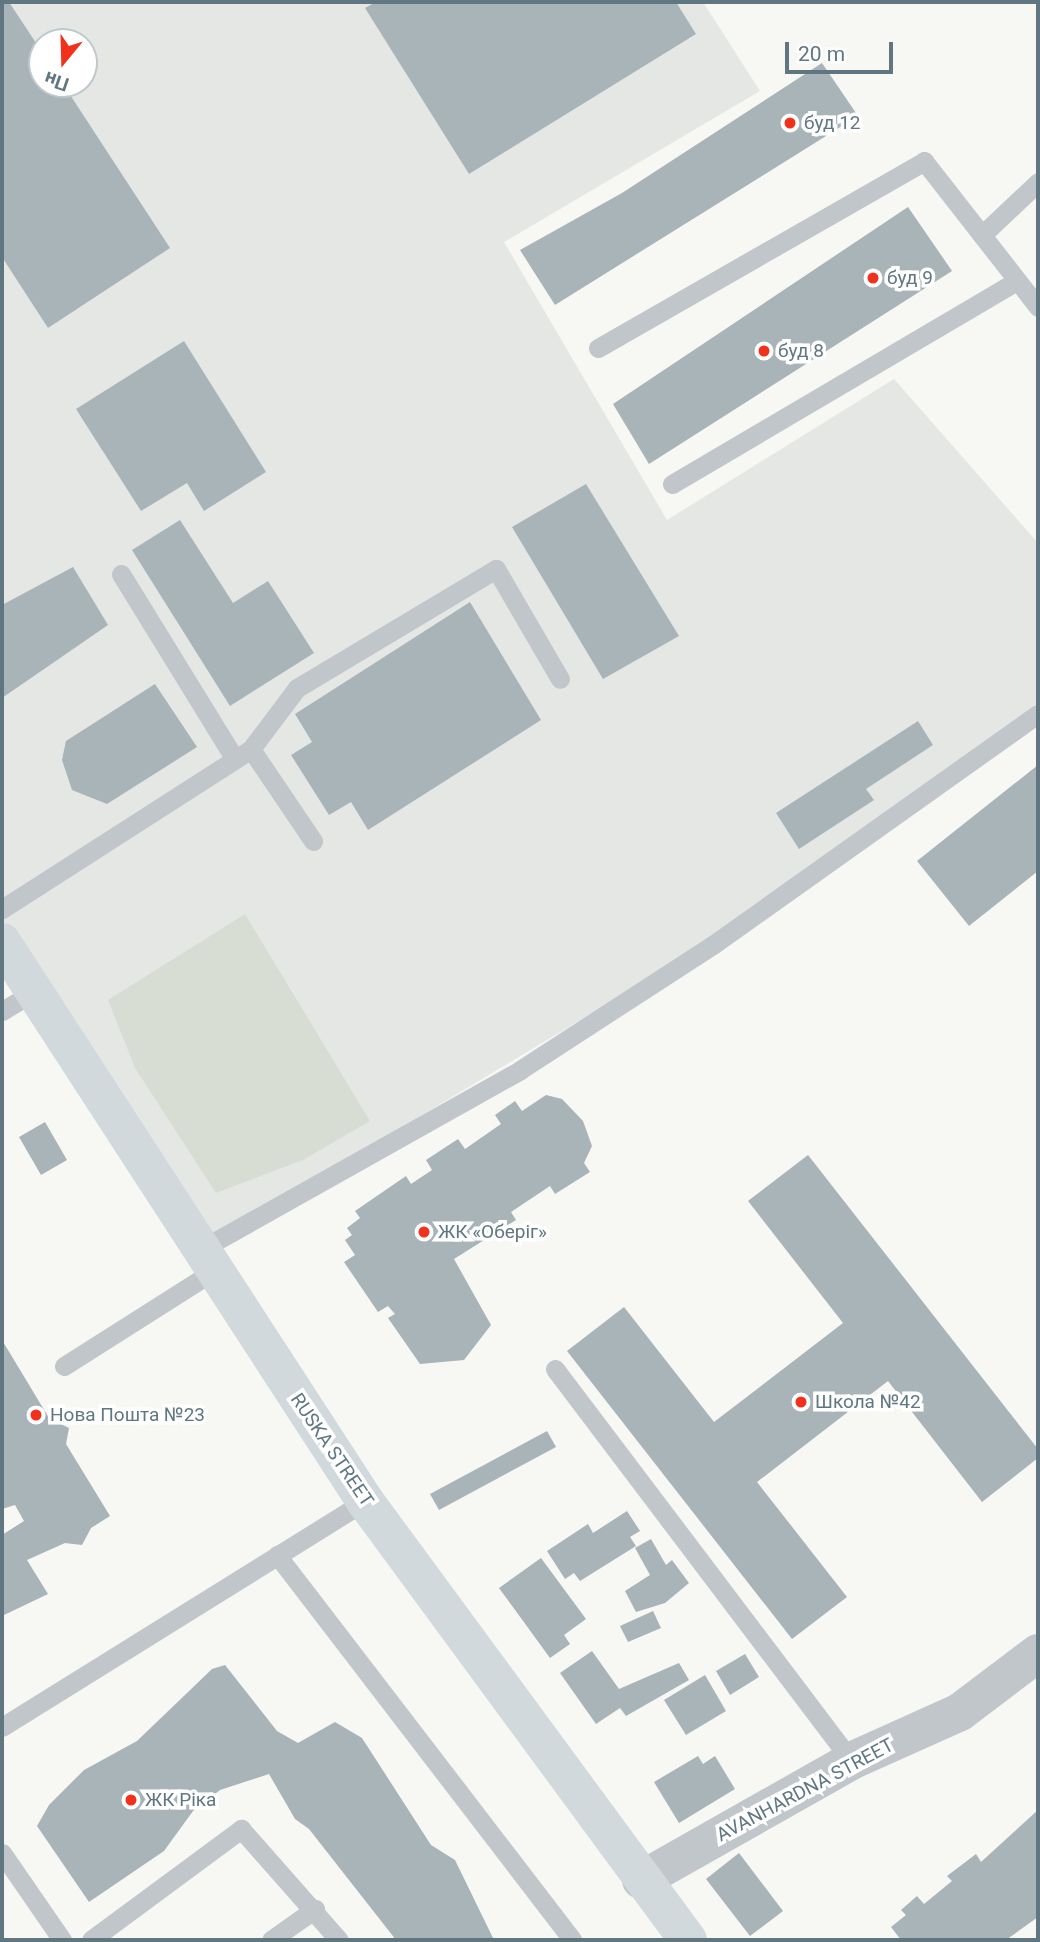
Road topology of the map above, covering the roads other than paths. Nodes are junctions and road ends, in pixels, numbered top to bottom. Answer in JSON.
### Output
{"nodes":[{"id":1,"x":1038,"y":182,"type":"edge"},
{"id":2,"x":982,"y":235,"type":"junction"},
{"id":3,"x":1017,"y":281,"type":"junction"},
{"id":4,"x":1038,"y":307,"type":"edge"},
{"id":5,"x":598,"y":348,"type":"dead end"},
{"id":6,"x":672,"y":484,"type":"dead end"},
{"id":7,"x":121,"y":574,"type":"dead end"},
{"id":8,"x":560,"y":678,"type":"dead end"},
{"id":9,"x":1038,"y":714,"type":"edge"},
{"id":10,"x":243,"y":754,"type":"junction"},
{"id":11,"x":313,"y":841,"type":"dead end"},
{"id":12,"x":2,"y":909,"type":"edge"},
{"id":13,"x":2,"y":942,"type":"edge"},
{"id":14,"x":34,"y":992,"type":"junction"},
{"id":15,"x":2,"y":1011,"type":"edge"},
{"id":16,"x":205,"y":1261,"type":"junction"},
{"id":17,"x":64,"y":1367,"type":"dead end"},
{"id":18,"x":555,"y":1369,"type":"dead end"},
{"id":19,"x":365,"y":1502,"type":"junction"},
{"id":20,"x":277,"y":1555,"type":"junction"},
{"id":21,"x":1038,"y":1653,"type":"edge"},
{"id":22,"x":2,"y":1727,"type":"edge"},
{"id":23,"x":851,"y":1762,"type":"junction"},
{"id":24,"x":2,"y":1853,"type":"edge"},
{"id":25,"x":641,"y":1880,"type":"junction"},
{"id":26,"x":315,"y":1909,"type":"junction"},
{"id":27,"x":62,"y":1940,"type":"edge"},
{"id":28,"x":91,"y":1940,"type":"edge"},
{"id":29,"x":271,"y":1940,"type":"edge"},
{"id":30,"x":339,"y":1940,"type":"edge"},
{"id":31,"x":572,"y":1940,"type":"edge"},
{"id":32,"x":688,"y":1940,"type":"edge"}],
"edges":[{"from":1,"to":2,"type":"lane"},
{"from":2,"to":3,"type":"lane"},
{"from":2,"to":5,"type":"lane"},
{"from":3,"to":4,"type":"lane"},
{"from":3,"to":6,"type":"lane"},
{"from":7,"to":10,"type":"lane"},
{"from":8,"to":10,"type":"lane"},
{"from":9,"to":16,"type":"lane"},
{"from":10,"to":11,"type":"lane"},
{"from":10,"to":12,"type":"lane"},
{"from":13,"to":14,"type":"main road","name":"RUSKA STREET"},
{"from":14,"to":15,"type":"lane"},
{"from":14,"to":16,"type":"main road","name":"RUSKA STREET"},
{"from":16,"to":17,"type":"lane"},
{"from":16,"to":19,"type":"main road","name":"RUSKA STREET"},
{"from":18,"to":23,"type":"lane"},
{"from":19,"to":20,"type":"lane"},
{"from":19,"to":25,"type":"main road","name":"RUSKA STREET"},
{"from":20,"to":22,"type":"lane"},
{"from":20,"to":31,"type":"lane"},
{"from":21,"to":23,"type":"street","name":"AVANHARDNA STREET"},
{"from":23,"to":25,"type":"street","name":"AVANHARDNA STREET"},
{"from":24,"to":27,"type":"lane"},
{"from":25,"to":32,"type":"main road","name":"RUSKA STREET"},
{"from":26,"to":28,"type":"lane"},
{"from":26,"to":29,"type":"lane"},
{"from":26,"to":30,"type":"lane"}]}
